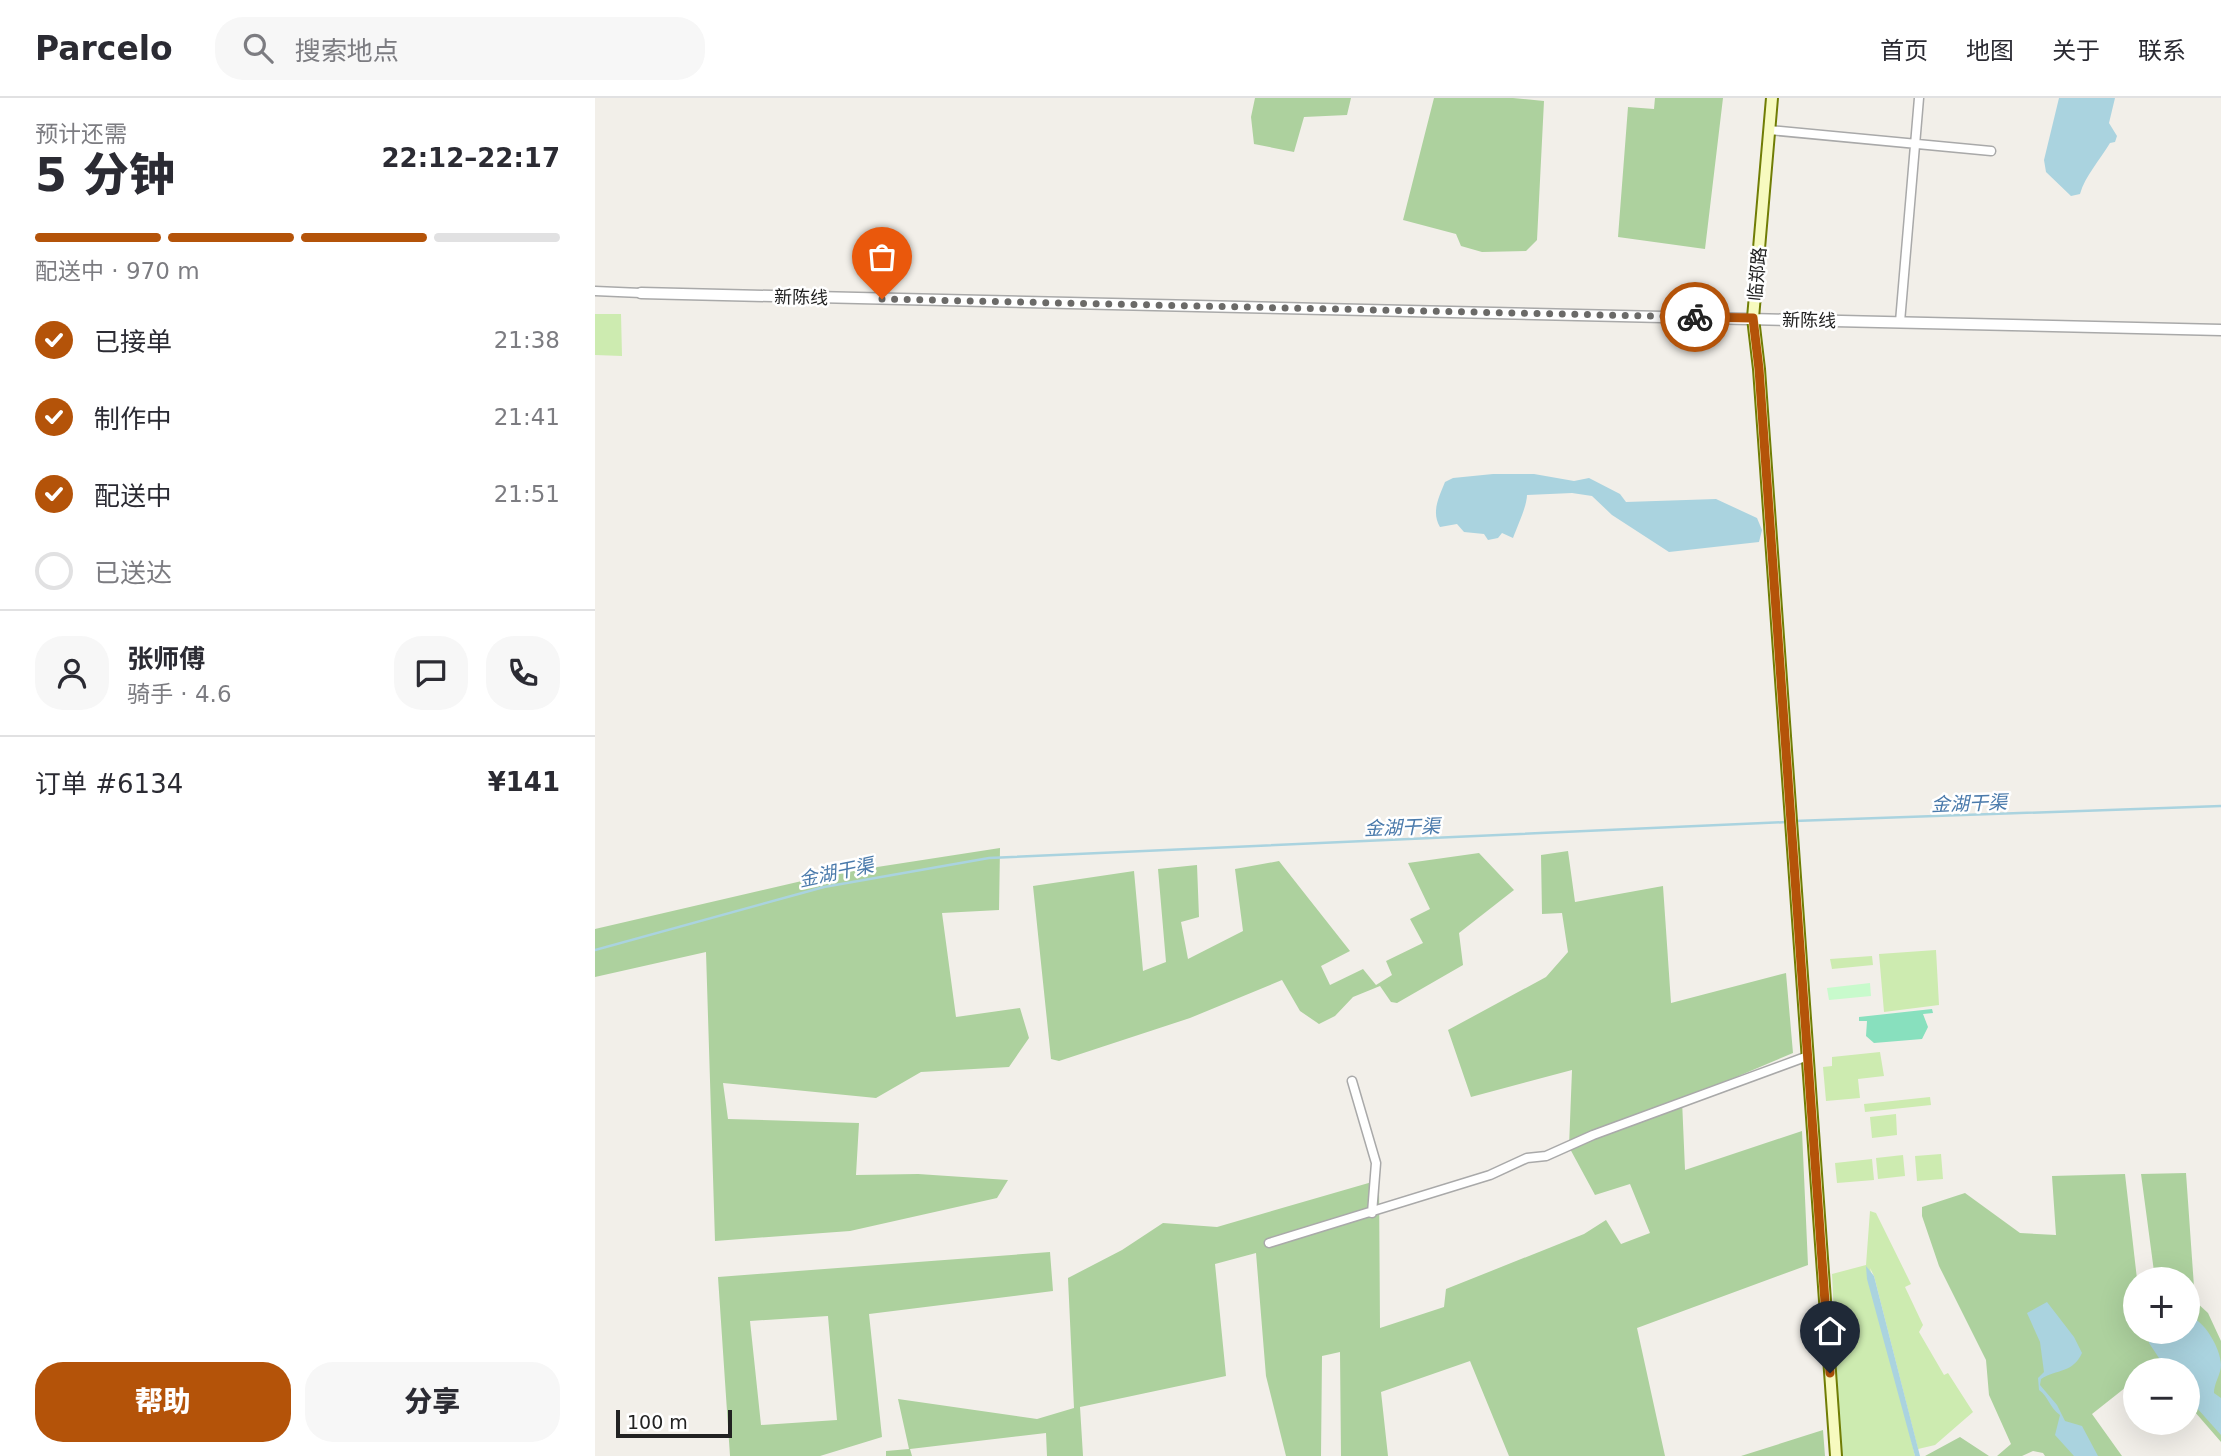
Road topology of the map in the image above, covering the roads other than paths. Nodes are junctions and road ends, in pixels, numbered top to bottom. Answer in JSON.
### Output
{"nodes":[{"id":1,"x":1772,"y":98,"type":"edge"},
{"id":2,"x":1919,"y":98,"type":"edge"},
{"id":3,"x":1769,"y":130,"type":"junction"},
{"id":4,"x":1915,"y":144,"type":"junction"},
{"id":5,"x":1991,"y":151,"type":"dead end"},
{"id":6,"x":595,"y":291,"type":"edge"},
{"id":7,"x":641,"y":293,"type":"joint"},
{"id":8,"x":1753,"y":318,"type":"junction"},
{"id":9,"x":1900,"y":322,"type":"junction"},
{"id":10,"x":2221,"y":330,"type":"edge"},
{"id":11,"x":1808,"y":1056,"type":"junction"},
{"id":12,"x":1352,"y":1082,"type":"dead end"},
{"id":13,"x":1372,"y":1213,"type":"junction"},
{"id":14,"x":1269,"y":1243,"type":"dead end"},
{"id":15,"x":1836,"y":1456,"type":"edge"}],
"edges":[{"from":1,"to":3,"type":"main road","name":"临郑路"},
{"from":2,"to":4,"type":"street"},
{"from":3,"to":4,"type":"street"},
{"from":3,"to":8,"type":"main road","name":"临郑路"},
{"from":4,"to":5,"type":"street"},
{"from":4,"to":9,"type":"street"},
{"from":6,"to":7,"type":"street"},
{"from":7,"to":8,"type":"street","name":"新陈线"},
{"from":8,"to":9,"type":"street","name":"新陈线"},
{"from":8,"to":11,"type":"main road","name":"临郑路"},
{"from":9,"to":10,"type":"street","name":"新陈线"},
{"from":11,"to":13,"type":"street"},
{"from":11,"to":15,"type":"main road","name":"临郑路"},
{"from":12,"to":13,"type":"street"},
{"from":13,"to":14,"type":"street"}]}
